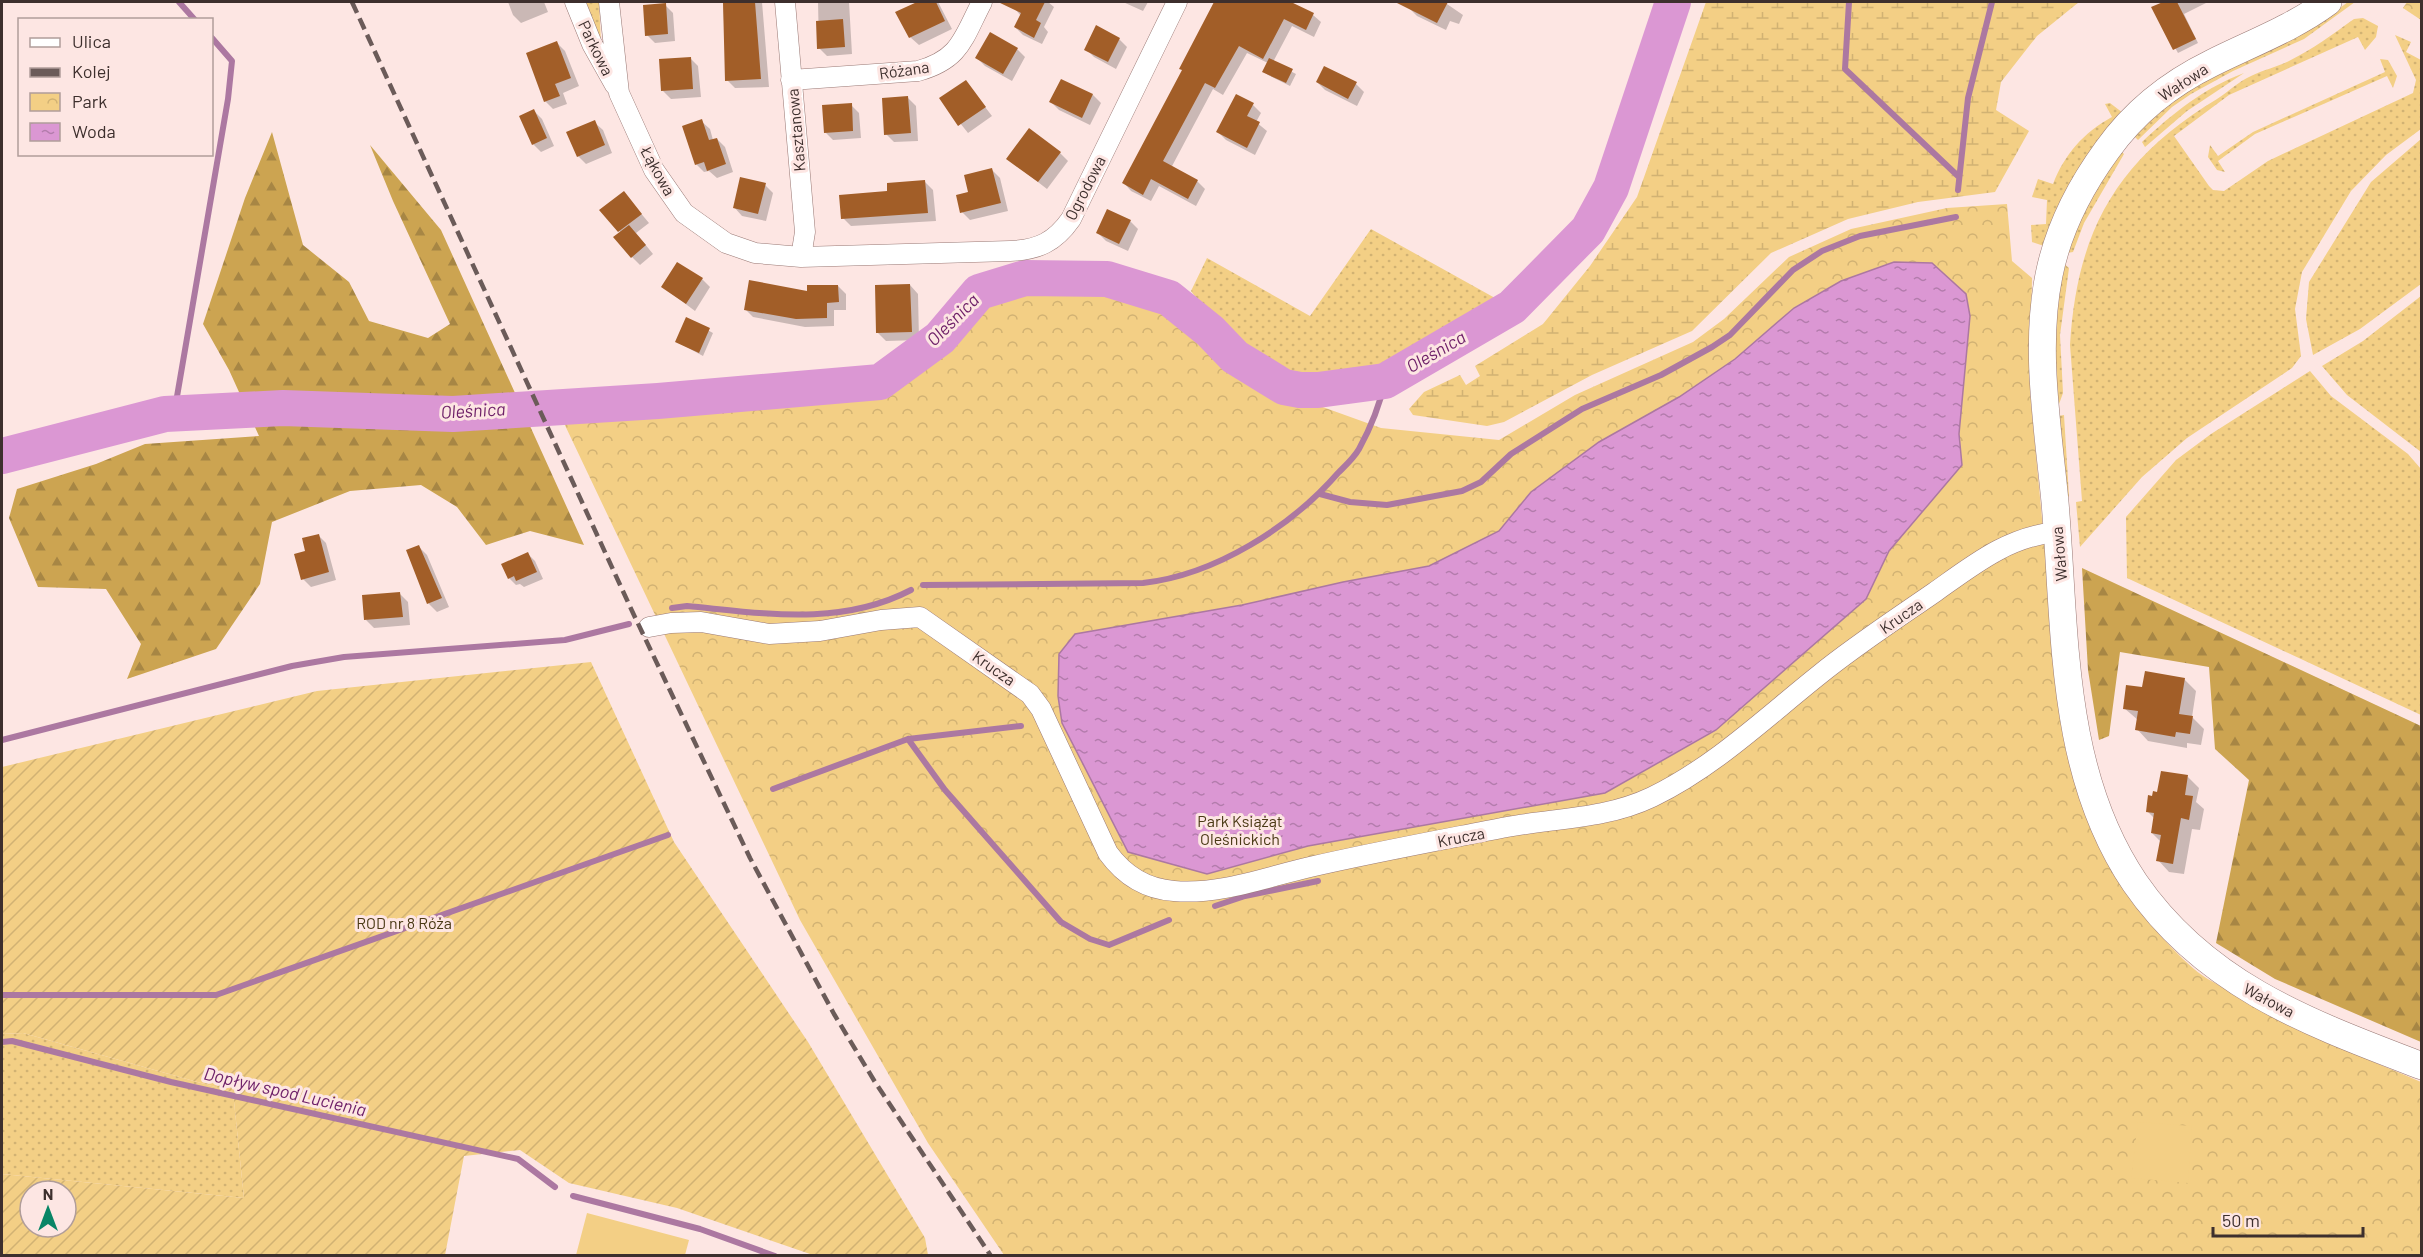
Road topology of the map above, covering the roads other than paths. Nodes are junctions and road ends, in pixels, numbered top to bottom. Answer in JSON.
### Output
{"nodes":[{"id":1,"x":575,"y":2,"type":"edge"},
{"id":2,"x":609,"y":2,"type":"edge"},
{"id":3,"x":785,"y":2,"type":"edge"},
{"id":4,"x":982,"y":2,"type":"edge"},
{"id":5,"x":1177,"y":2,"type":"edge"},
{"id":6,"x":2328,"y":2,"type":"edge"},
{"id":7,"x":791,"y":80,"type":"junction"},
{"id":8,"x":619,"y":93,"type":"junction"},
{"id":9,"x":801,"y":258,"type":"junction"},
{"id":10,"x":2057,"y":532,"type":"junction"},
{"id":11,"x":650,"y":627,"type":"dead end"},
{"id":12,"x":2421,"y":1066,"type":"edge"}],
"edges":[{"from":1,"to":8,"type":"street","name":"Parkowa"},
{"from":2,"to":8,"type":"street","name":"Łąkowa"},
{"from":3,"to":7,"type":"street","name":"Kasztanowa"},
{"from":4,"to":7,"type":"street","name":"Różana"},
{"from":5,"to":9,"type":"street","name":"Ogrodowa"},
{"from":6,"to":10,"type":"street","name":"Wałowa"},
{"from":7,"to":9,"type":"street","name":"Kasztanowa"},
{"from":8,"to":9,"type":"street","name":"Łąkowa"},
{"from":10,"to":11,"type":"street","name":"Krucza"},
{"from":10,"to":12,"type":"street","name":"Wałowa"}]}
